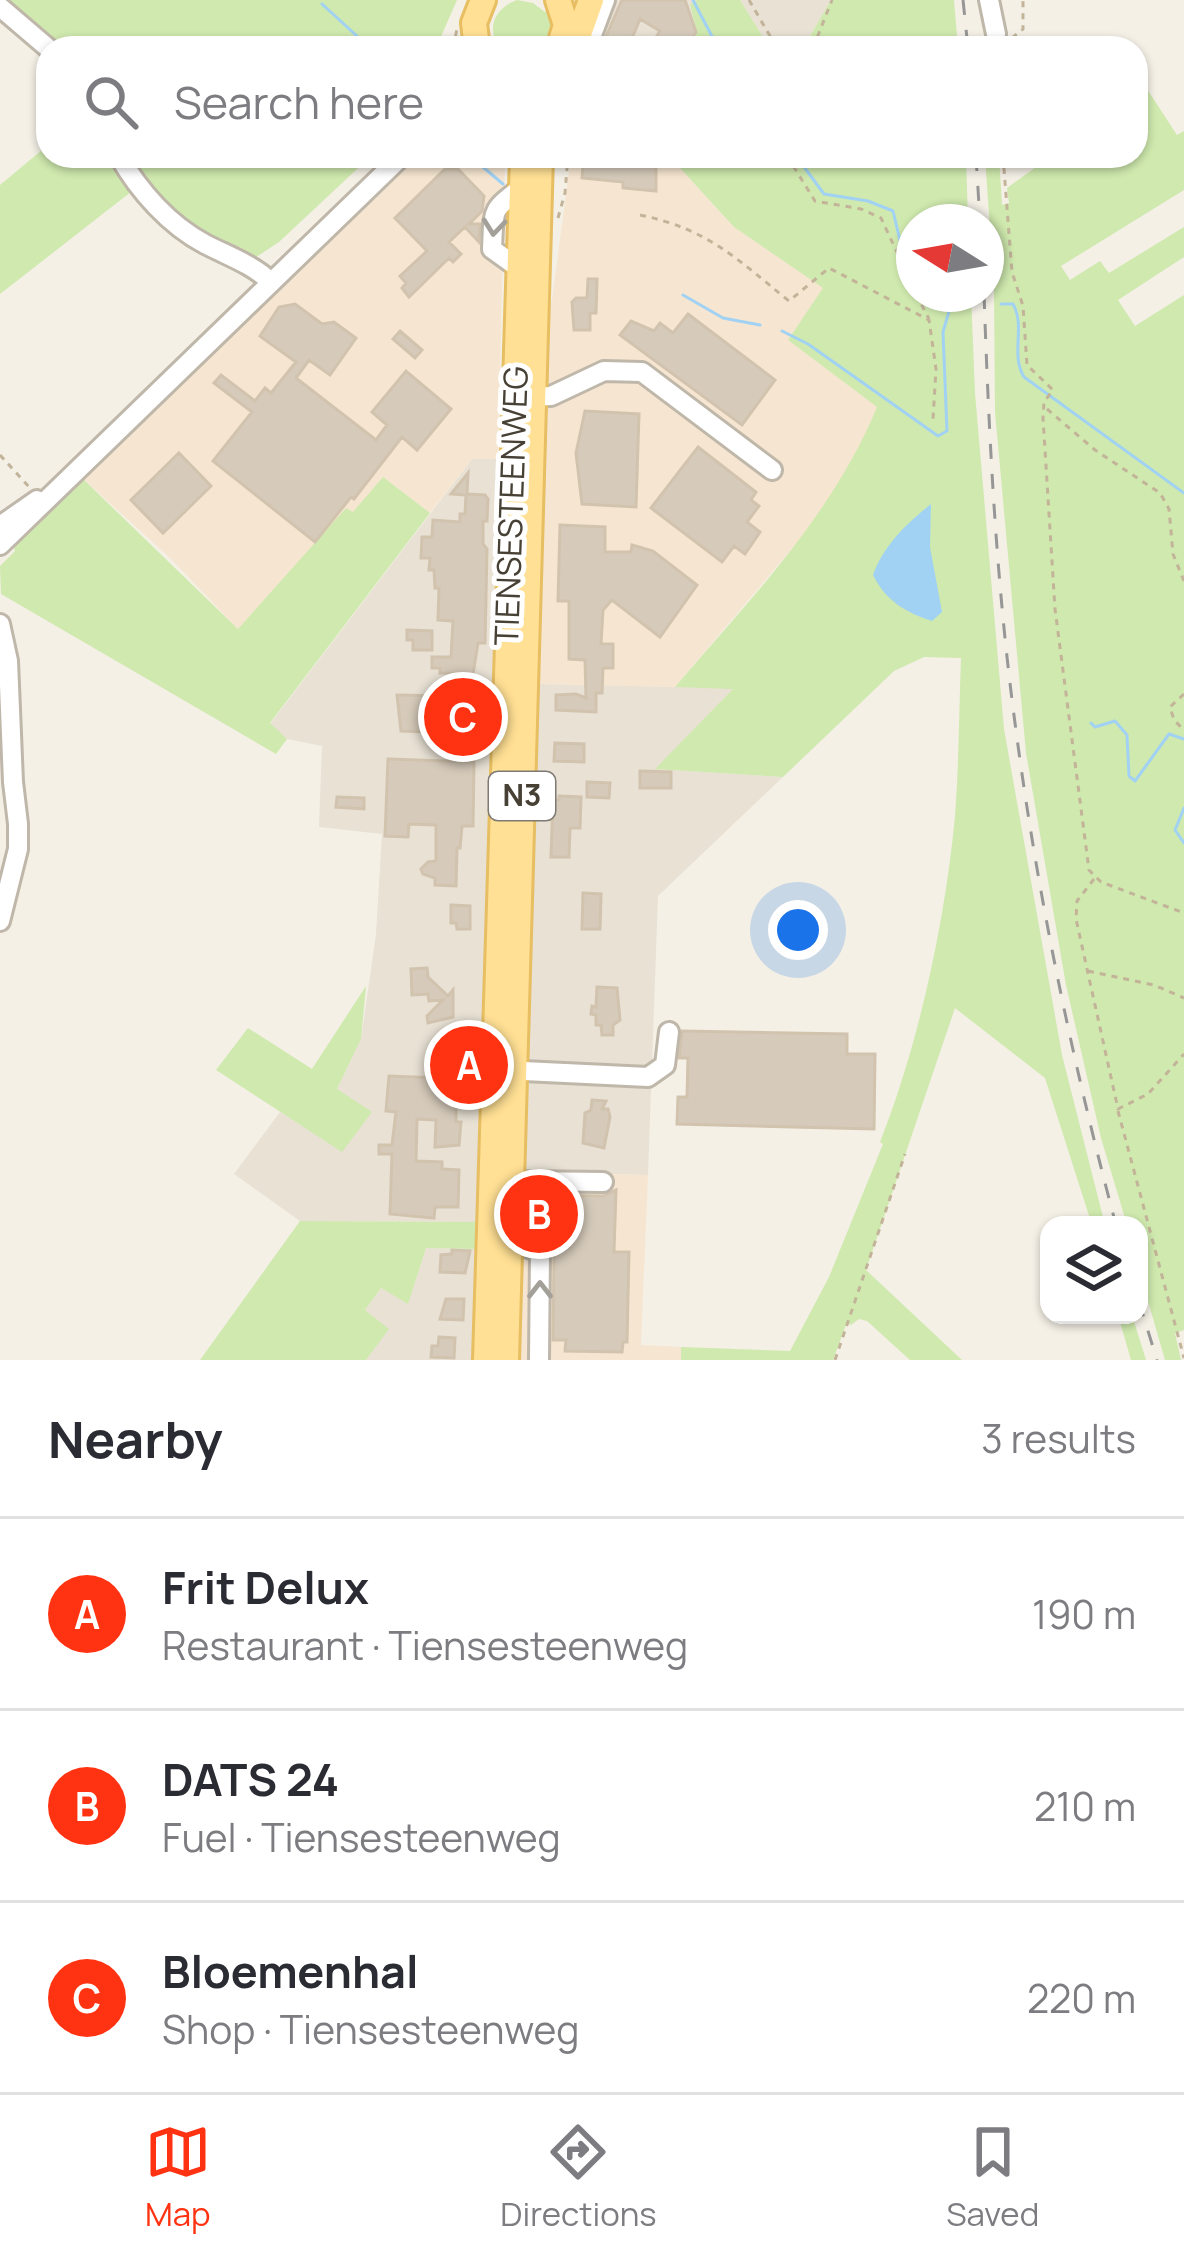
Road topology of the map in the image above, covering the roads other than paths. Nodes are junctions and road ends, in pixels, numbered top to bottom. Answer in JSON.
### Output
{"nodes":[{"id":1,"x":483,"y":0,"type":"edge"},
{"id":2,"x":592,"y":0,"type":"edge"},
{"id":3,"x":605,"y":0,"type":"edge"},
{"id":4,"x":989,"y":0,"type":"edge"},
{"id":5,"x":566,"y":6,"type":"edge"},
{"id":6,"x":0,"y":7,"type":"edge"},
{"id":7,"x":996,"y":34,"type":"road end"},
{"id":8,"x":475,"y":36,"type":"edge"},
{"id":9,"x":564,"y":36,"type":"edge"},
{"id":10,"x":578,"y":36,"type":"edge"},
{"id":11,"x":592,"y":36,"type":"edge"},
{"id":12,"x":36,"y":38,"type":"edge"},
{"id":13,"x":127,"y":168,"type":"edge"},
{"id":14,"x":390,"y":168,"type":"edge"},
{"id":15,"x":534,"y":168,"type":"edge"},
{"id":16,"x":534,"y":168,"type":"edge"},
{"id":17,"x":271,"y":283,"type":"junction"},
{"id":18,"x":522,"y":397,"type":"junction"},
{"id":19,"x":772,"y":470,"type":"dead end"},
{"id":20,"x":56,"y":488,"type":"junction"},
{"id":21,"x":0,"y":526,"type":"edge"},
{"id":22,"x":0,"y":545,"type":"edge"},
{"id":23,"x":0,"y":624,"type":"edge"},
{"id":24,"x":0,"y":921,"type":"edge"},
{"id":25,"x":669,"y":1032,"type":"dead end"},
{"id":26,"x":504,"y":1070,"type":"junction"},
{"id":27,"x":511,"y":1176,"type":"junction"},
{"id":28,"x":603,"y":1182,"type":"dead end"},
{"id":29,"x":519,"y":1245,"type":"junction"},
{"id":30,"x":486,"y":1360,"type":"edge"},
{"id":31,"x":506,"y":1360,"type":"edge"},
{"id":32,"x":539,"y":1360,"type":"edge"}],
"edges":[{"from":1,"to":8,"type":"main road"},
{"from":2,"to":10,"type":"main road"},
{"from":3,"to":11,"type":"street"},
{"from":4,"to":7,"type":"street"},
{"from":5,"to":9,"type":"main road"},
{"from":6,"to":12,"type":"street"},
{"from":13,"to":17,"type":"street"},
{"from":14,"to":17,"type":"street"},
{"from":15,"to":18,"type":"main road","name":"TIENSESTEENWEG","number":"N3","one_way":true},
{"from":16,"to":18,"type":"main road","name":"TIENSESTEENWEG","number":"N3"},
{"from":17,"to":20,"type":"street"},
{"from":18,"to":19,"type":"street"},
{"from":18,"to":26,"type":"main road","name":"TIENSESTEENWEG","number":"N3"},
{"from":20,"to":21,"type":"street"},
{"from":20,"to":22,"type":"street"},
{"from":23,"to":24,"type":"street"},
{"from":25,"to":26,"type":"street"},
{"from":26,"to":27,"type":"main road","name":"TIENSESTEENWEG","number":"N3"},
{"from":27,"to":28,"type":"street"},
{"from":27,"to":29,"type":"main road","name":"TIENSESTEENWEG","number":"N3"},
{"from":27,"to":30,"type":"main road","name":"TIENSESTEENWEG","number":"N3"},
{"from":29,"to":31,"type":"main road","name":"TIENSESTEENWEG","number":"N3"},
{"from":32,"to":29,"type":"street","one_way":true}]}
